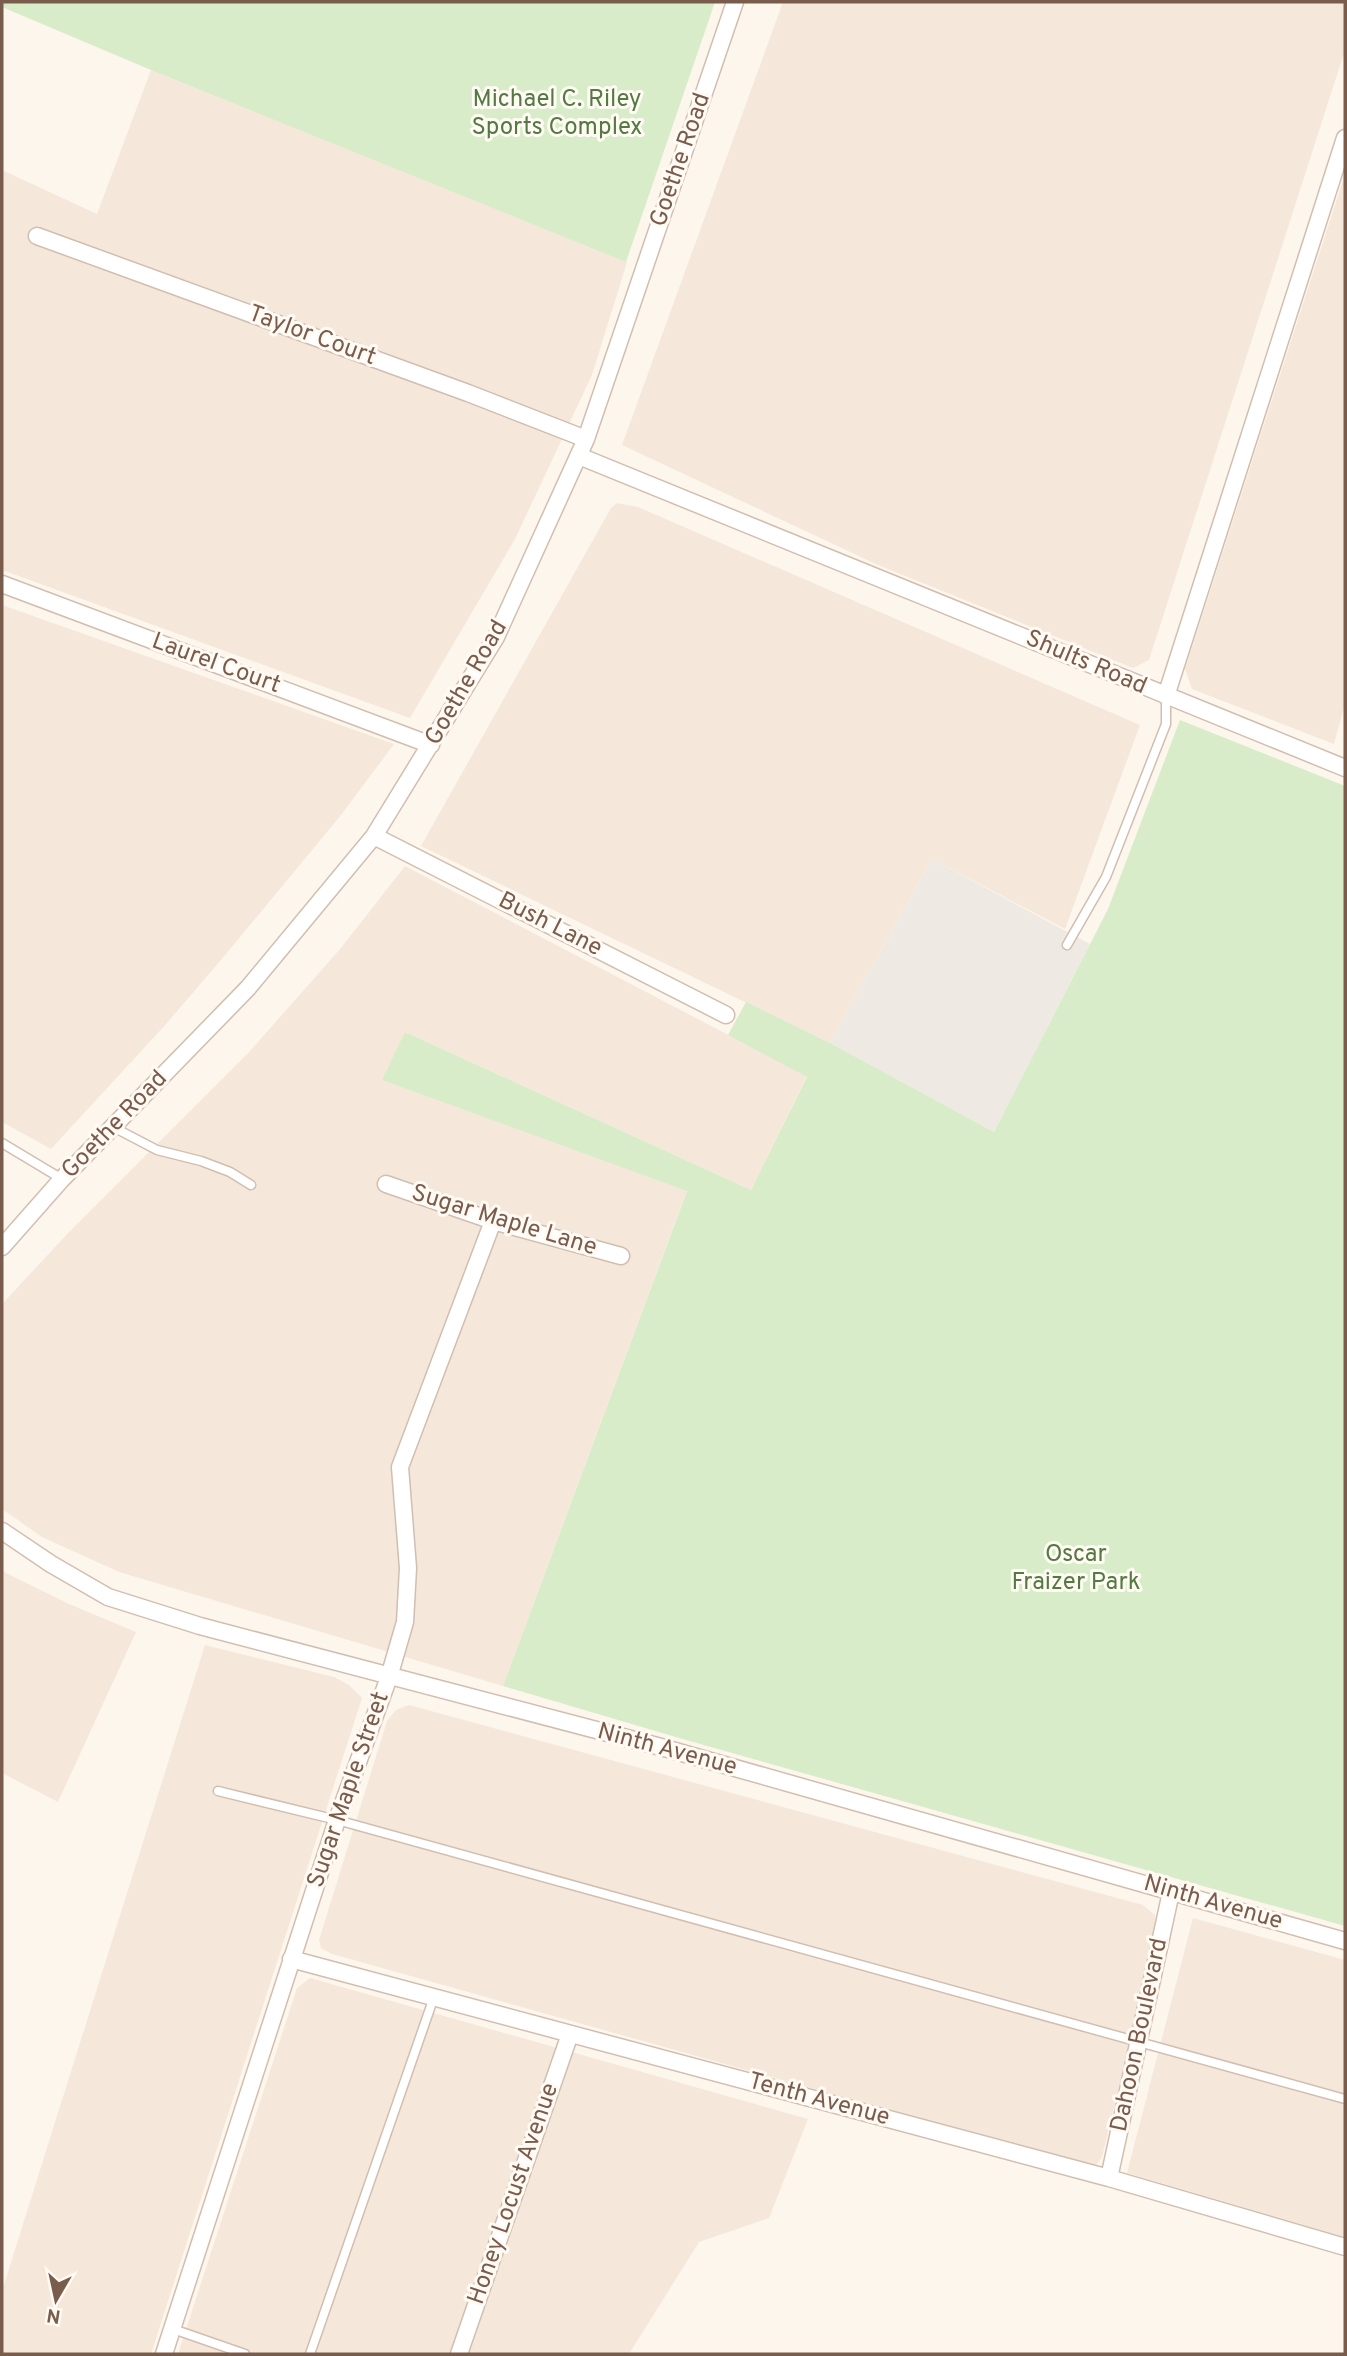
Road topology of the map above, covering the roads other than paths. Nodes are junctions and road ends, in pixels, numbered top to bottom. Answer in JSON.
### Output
{"nodes":[{"id":1,"x":735,"y":2,"type":"edge"},
{"id":2,"x":1345,"y":138,"type":"edge"},
{"id":3,"x":37,"y":236,"type":"dead end"},
{"id":4,"x":586,"y":439,"type":"junction"},
{"id":5,"x":579,"y":456,"type":"junction"},
{"id":6,"x":2,"y":584,"type":"edge"},
{"id":7,"x":1166,"y":696,"type":"junction"},
{"id":8,"x":431,"y":745,"type":"junction"},
{"id":9,"x":1345,"y":768,"type":"edge"},
{"id":10,"x":374,"y":836,"type":"junction"},
{"id":11,"x":1067,"y":945,"type":"dead end"},
{"id":12,"x":726,"y":1015,"type":"dead end"},
{"id":13,"x":113,"y":1127,"type":"junction"},
{"id":14,"x":2,"y":1143,"type":"edge"},
{"id":15,"x":62,"y":1179,"type":"junction"},
{"id":16,"x":386,"y":1184,"type":"dead end"},
{"id":17,"x":251,"y":1185,"type":"dead end"},
{"id":18,"x":493,"y":1221,"type":"junction"},
{"id":19,"x":2,"y":1247,"type":"edge"},
{"id":20,"x":621,"y":1256,"type":"dead end"},
{"id":21,"x":2,"y":1531,"type":"edge"},
{"id":22,"x":389,"y":1677,"type":"junction"},
{"id":23,"x":218,"y":1791,"type":"dead end"},
{"id":24,"x":337,"y":1820,"type":"junction"},
{"id":25,"x":1171,"y":1892,"type":"junction"},
{"id":26,"x":1345,"y":1941,"type":"edge"},
{"id":27,"x":291,"y":1959,"type":"junction"},
{"id":28,"x":434,"y":1996,"type":"junction"},
{"id":29,"x":570,"y":2034,"type":"junction"},
{"id":30,"x":1139,"y":2041,"type":"junction"},
{"id":31,"x":1345,"y":2099,"type":"edge"},
{"id":32,"x":1109,"y":2178,"type":"junction"},
{"id":33,"x":1345,"y":2247,"type":"edge"},
{"id":34,"x":173,"y":2329,"type":"junction"},
{"id":35,"x":164,"y":2354,"type":"edge"},
{"id":36,"x":245,"y":2354,"type":"edge"},
{"id":37,"x":310,"y":2354,"type":"edge"},
{"id":38,"x":459,"y":2354,"type":"edge"}],
"edges":[{"from":1,"to":4,"type":"street","name":"Goethe Road"},
{"from":2,"to":7,"type":"street","name":"Shults Road"},
{"from":3,"to":4,"type":"street","name":"Taylor Court"},
{"from":4,"to":5,"type":"street","name":"Goethe Road"},
{"from":5,"to":7,"type":"street","name":"Shults Road"},
{"from":5,"to":8,"type":"street","name":"Goethe Road"},
{"from":6,"to":8,"type":"street","name":"Laurel Court"},
{"from":7,"to":9,"type":"street"},
{"from":7,"to":11,"type":"lane"},
{"from":8,"to":10,"type":"street","name":"Goethe Road"},
{"from":10,"to":12,"type":"street","name":"Bush Lane"},
{"from":10,"to":13,"type":"street","name":"Goethe Road"},
{"from":13,"to":15,"type":"street","name":"Goethe Road"},
{"from":13,"to":17,"type":"lane"},
{"from":14,"to":15,"type":"lane"},
{"from":15,"to":19,"type":"street","name":"Goethe Road"},
{"from":16,"to":18,"type":"street","name":"Sugar Maple Lane"},
{"from":18,"to":20,"type":"street","name":"Sugar Maple Lane"},
{"from":18,"to":22,"type":"street","name":"Sugar Maple Street"},
{"from":21,"to":22,"type":"street","name":"Ninth Avenue"},
{"from":22,"to":24,"type":"street","name":"Sugar Maple Street"},
{"from":22,"to":25,"type":"street","name":"Ninth Avenue"},
{"from":23,"to":24,"type":"lane"},
{"from":24,"to":27,"type":"street","name":"Sugar Maple Street"},
{"from":24,"to":30,"type":"lane"},
{"from":25,"to":26,"type":"street","name":"Ninth Avenue"},
{"from":25,"to":30,"type":"street","name":"Dahoon Boulevard"},
{"from":27,"to":28,"type":"street","name":"Tenth Avenue"},
{"from":27,"to":34,"type":"street","name":"Sugar Maple Street"},
{"from":28,"to":29,"type":"street","name":"Tenth Avenue"},
{"from":28,"to":37,"type":"lane"},
{"from":29,"to":32,"type":"street","name":"Tenth Avenue"},
{"from":29,"to":38,"type":"street","name":"Honey Locust Avenue"},
{"from":30,"to":31,"type":"lane"},
{"from":30,"to":32,"type":"street","name":"Dahoon Boulevard"},
{"from":32,"to":33,"type":"street","name":"Tenth Avenue"},
{"from":34,"to":35,"type":"street","name":"Sugar Maple Street"},
{"from":34,"to":36,"type":"lane"}]}
